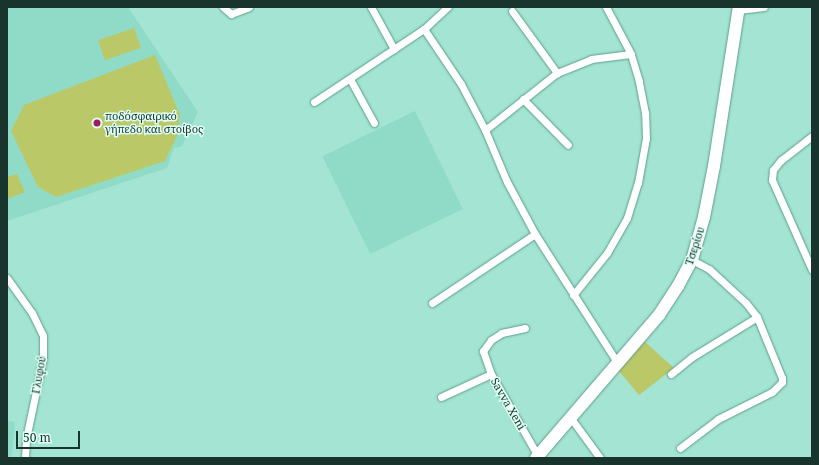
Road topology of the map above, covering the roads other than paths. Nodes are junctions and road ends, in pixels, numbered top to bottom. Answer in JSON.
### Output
{"nodes":[{"id":1,"x":223,"y":7,"type":"edge"},
{"id":2,"x":249,"y":7,"type":"edge"},
{"id":3,"x":371,"y":7,"type":"edge"},
{"id":4,"x":448,"y":7,"type":"edge"},
{"id":5,"x":606,"y":7,"type":"edge"},
{"id":6,"x":764,"y":7,"type":"edge"},
{"id":7,"x":738,"y":9,"type":"edge"},
{"id":8,"x":512,"y":11,"type":"dead end"},
{"id":9,"x":424,"y":29,"type":"junction"},
{"id":10,"x":394,"y":49,"type":"junction"},
{"id":11,"x":631,"y":54,"type":"junction"},
{"id":12,"x":557,"y":73,"type":"junction"},
{"id":13,"x":350,"y":79,"type":"junction"},
{"id":14,"x":524,"y":99,"type":"junction"},
{"id":15,"x":314,"y":102,"type":"dead end"},
{"id":16,"x":374,"y":123,"type":"dead end"},
{"id":17,"x":485,"y":130,"type":"junction"},
{"id":18,"x":812,"y":136,"type":"edge"},
{"id":19,"x":568,"y":145,"type":"dead end"},
{"id":20,"x":535,"y":234,"type":"junction"},
{"id":21,"x":692,"y":260,"type":"junction"},
{"id":22,"x":812,"y":270,"type":"edge"},
{"id":23,"x":7,"y":278,"type":"edge"},
{"id":24,"x":573,"y":295,"type":"junction"},
{"id":25,"x":432,"y":303,"type":"dead end"},
{"id":26,"x":757,"y":317,"type":"junction"},
{"id":27,"x":525,"y":328,"type":"dead end"},
{"id":28,"x":618,"y":364,"type":"junction"},
{"id":29,"x":490,"y":374,"type":"junction"},
{"id":30,"x":671,"y":374,"type":"dead end"},
{"id":31,"x":441,"y":397,"type":"dead end"},
{"id":32,"x":570,"y":417,"type":"junction"},
{"id":33,"x":680,"y":448,"type":"dead end"},
{"id":34,"x":537,"y":457,"type":"edge"},
{"id":35,"x":25,"y":458,"type":"edge"},
{"id":36,"x":600,"y":458,"type":"edge"}],
"edges":[{"from":1,"to":2,"type":"street"},
{"from":3,"to":10,"type":"street"},
{"from":4,"to":9,"type":"street"},
{"from":5,"to":11,"type":"street"},
{"from":6,"to":7,"type":"street"},
{"from":7,"to":21,"type":"main road","name":"Τσερίου"},
{"from":8,"to":12,"type":"street"},
{"from":9,"to":10,"type":"street"},
{"from":9,"to":17,"type":"street"},
{"from":10,"to":13,"type":"street"},
{"from":11,"to":12,"type":"street"},
{"from":11,"to":24,"type":"street"},
{"from":12,"to":14,"type":"street"},
{"from":13,"to":15,"type":"street"},
{"from":13,"to":16,"type":"street"},
{"from":14,"to":17,"type":"street"},
{"from":14,"to":19,"type":"street"},
{"from":17,"to":20,"type":"street"},
{"from":18,"to":22,"type":"street"},
{"from":20,"to":24,"type":"street"},
{"from":20,"to":25,"type":"street"},
{"from":21,"to":26,"type":"street"},
{"from":21,"to":28,"type":"main road","name":"Τσερίου"},
{"from":23,"to":35,"type":"street","name":"Γλυφού"},
{"from":24,"to":28,"type":"street"},
{"from":26,"to":30,"type":"street"},
{"from":26,"to":33,"type":"street"},
{"from":27,"to":29,"type":"street","name":"Savva Xeni"},
{"from":28,"to":32,"type":"main road","name":"Τσερίου"},
{"from":29,"to":31,"type":"street"},
{"from":29,"to":34,"type":"street","name":"Savva Xeni"},
{"from":32,"to":34,"type":"main road","name":"Τσερίου"},
{"from":32,"to":36,"type":"street"}]}
